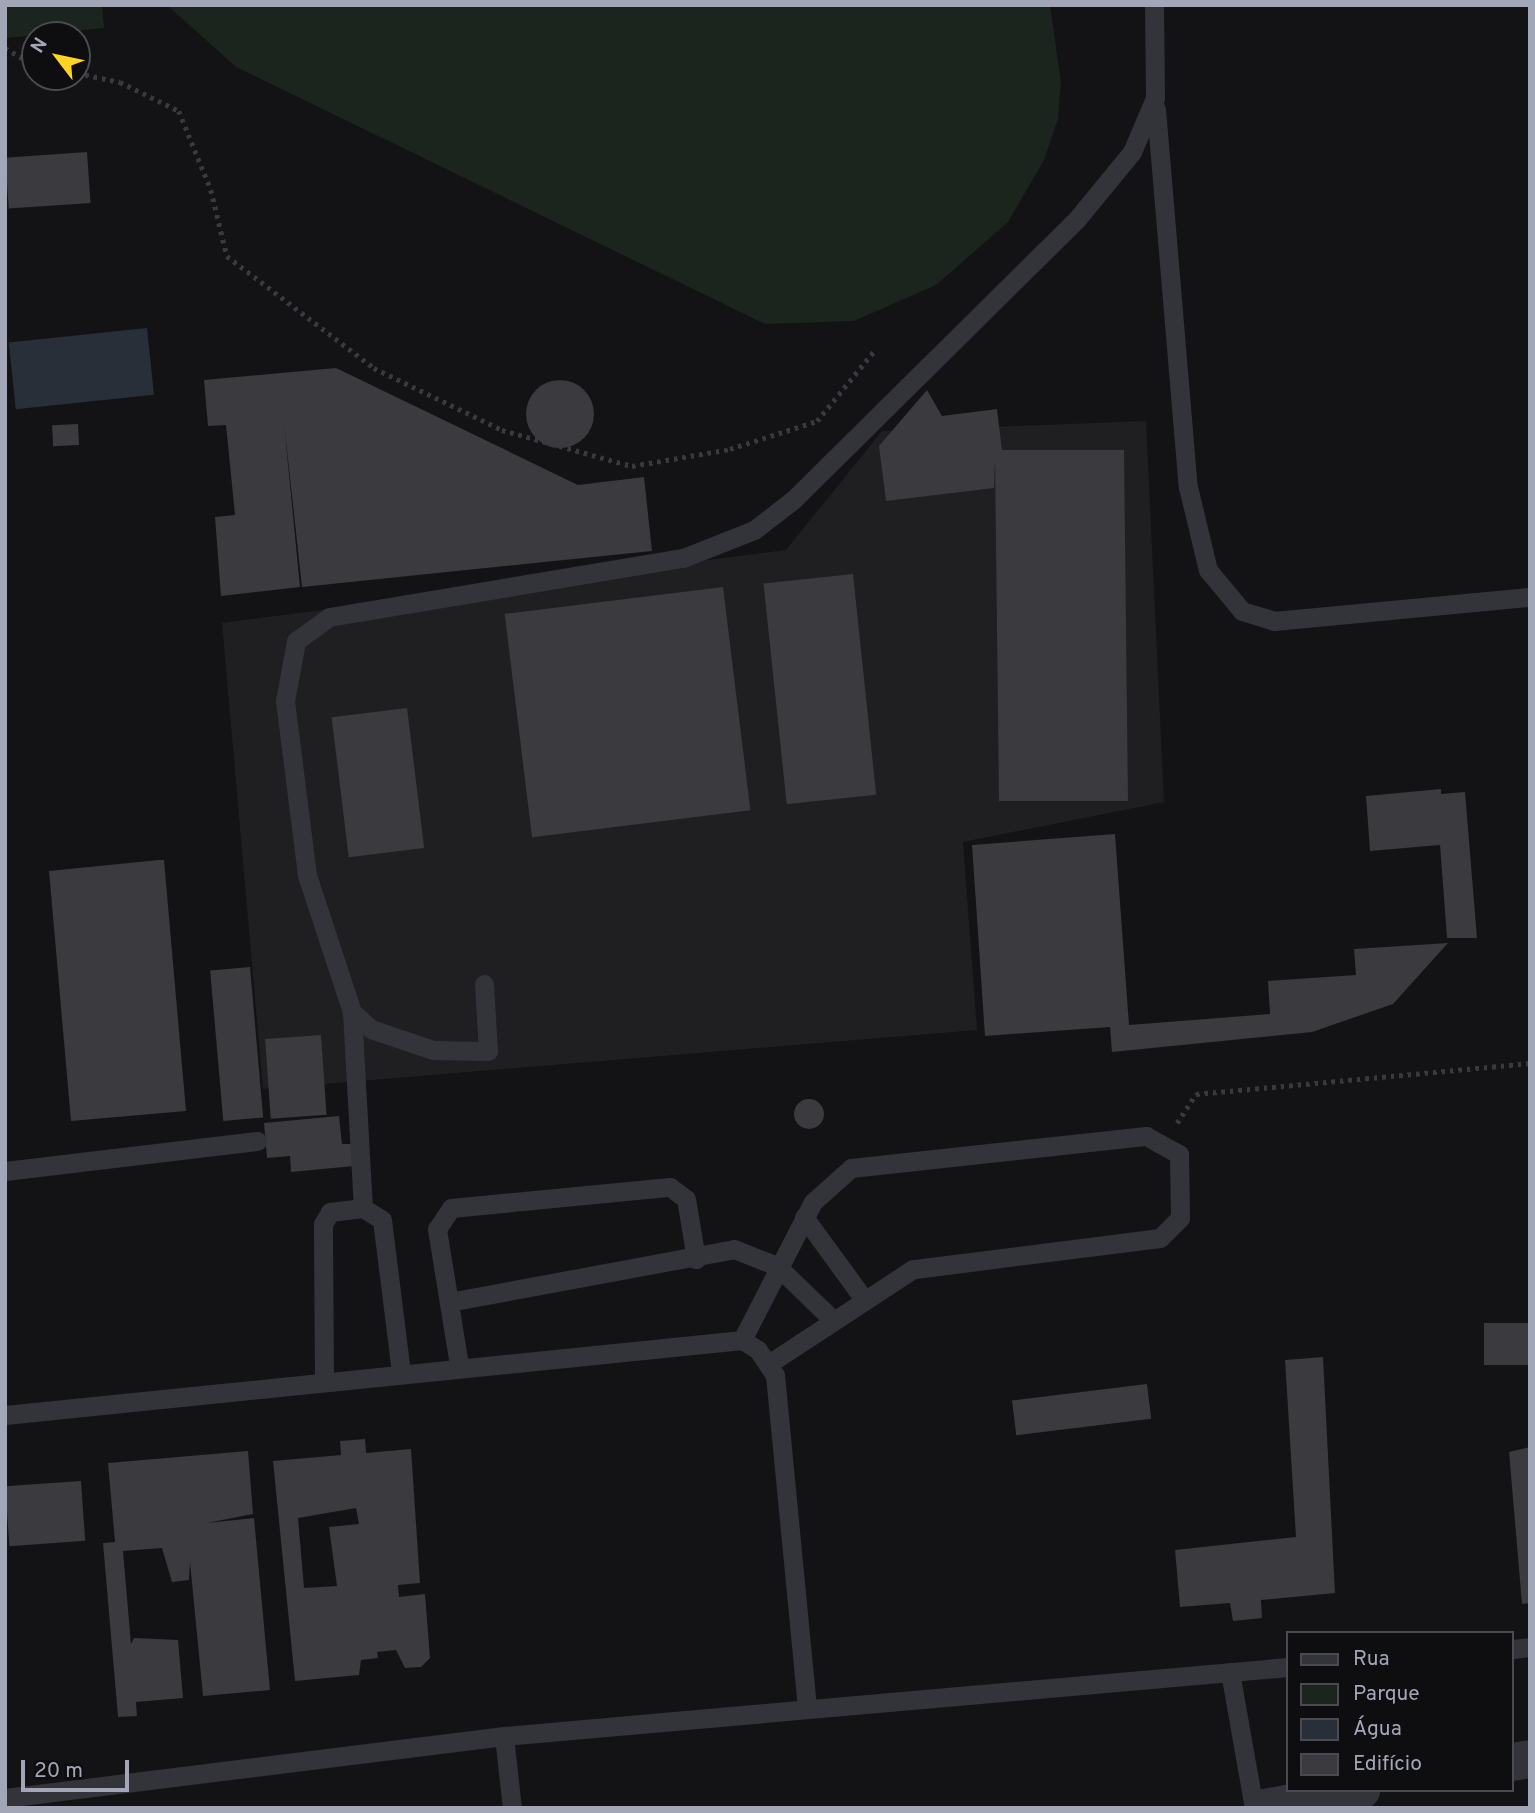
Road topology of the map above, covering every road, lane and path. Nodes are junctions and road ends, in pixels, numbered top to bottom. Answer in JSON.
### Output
{"nodes":[{"id":1,"x":1154,"y":5,"type":"edge"},
{"id":2,"x":5,"y":48,"type":"edge"},
{"id":3,"x":21,"y":57,"type":"edge"},
{"id":4,"x":91,"y":76,"type":"edge"},
{"id":5,"x":1155,"y":97,"type":"junction"},
{"id":6,"x":874,"y":351,"type":"dead end"},
{"id":7,"x":1530,"y":597,"type":"edge"},
{"id":8,"x":484,"y":984,"type":"dead end"},
{"id":9,"x":352,"y":1012,"type":"junction"},
{"id":10,"x":1530,"y":1063,"type":"edge"},
{"id":11,"x":257,"y":1141,"type":"dead end"},
{"id":12,"x":1166,"y":1142,"type":"junction"},
{"id":13,"x":5,"y":1171,"type":"edge"},
{"id":14,"x":363,"y":1208,"type":"junction"},
{"id":15,"x":804,"y":1217,"type":"junction"},
{"id":16,"x":696,"y":1259,"type":"junction"},
{"id":17,"x":777,"y":1266,"type":"junction"},
{"id":18,"x":863,"y":1298,"type":"junction"},
{"id":19,"x":449,"y":1301,"type":"junction"},
{"id":20,"x":833,"y":1320,"type":"junction"},
{"id":21,"x":743,"y":1340,"type":"junction"},
{"id":22,"x":770,"y":1363,"type":"junction"},
{"id":23,"x":460,"y":1365,"type":"junction"},
{"id":24,"x":401,"y":1371,"type":"junction"},
{"id":25,"x":324,"y":1379,"type":"junction"},
{"id":26,"x":5,"y":1415,"type":"edge"},
{"id":27,"x":1286,"y":1667,"type":"edge"},
{"id":28,"x":1230,"y":1672,"type":"junction"},
{"id":29,"x":807,"y":1705,"type":"junction"},
{"id":30,"x":504,"y":1736,"type":"junction"},
{"id":31,"x":1350,"y":1792,"type":"edge"},
{"id":32,"x":5,"y":1798,"type":"edge"},
{"id":33,"x":512,"y":1808,"type":"edge"},
{"id":34,"x":1254,"y":1808,"type":"edge"},
{"id":35,"x":1265,"y":1808,"type":"edge"}],
"edges":[{"from":1,"to":5,"type":"lane"},
{"from":2,"to":3,"type":"path"},
{"from":4,"to":6,"type":"path"},
{"from":5,"to":7,"type":"lane"},
{"from":5,"to":9,"type":"lane"},
{"from":8,"to":9,"type":"lane"},
{"from":9,"to":14,"type":"lane"},
{"from":10,"to":12,"type":"path"},
{"from":11,"to":13,"type":"lane"},
{"from":12,"to":15,"type":"lane"},
{"from":12,"to":18,"type":"lane"},
{"from":14,"to":24,"type":"lane"},
{"from":14,"to":25,"type":"lane"},
{"from":15,"to":17,"type":"lane"},
{"from":15,"to":18,"type":"lane"},
{"from":16,"to":17,"type":"lane"},
{"from":16,"to":19,"type":"lane"},
{"from":16,"to":19,"type":"lane"},
{"from":17,"to":20,"type":"lane"},
{"from":17,"to":21,"type":"lane"},
{"from":18,"to":20,"type":"lane"},
{"from":19,"to":23,"type":"lane"},
{"from":20,"to":22,"type":"lane"},
{"from":21,"to":22,"type":"lane"},
{"from":21,"to":23,"type":"lane"},
{"from":22,"to":29,"type":"lane"},
{"from":23,"to":24,"type":"lane"},
{"from":24,"to":25,"type":"lane"},
{"from":25,"to":26,"type":"lane"},
{"from":27,"to":28,"type":"lane"},
{"from":28,"to":29,"type":"lane"},
{"from":28,"to":34,"type":"lane"},
{"from":29,"to":30,"type":"lane"},
{"from":30,"to":32,"type":"lane"},
{"from":30,"to":33,"type":"lane"},
{"from":31,"to":35,"type":"street"}]}
